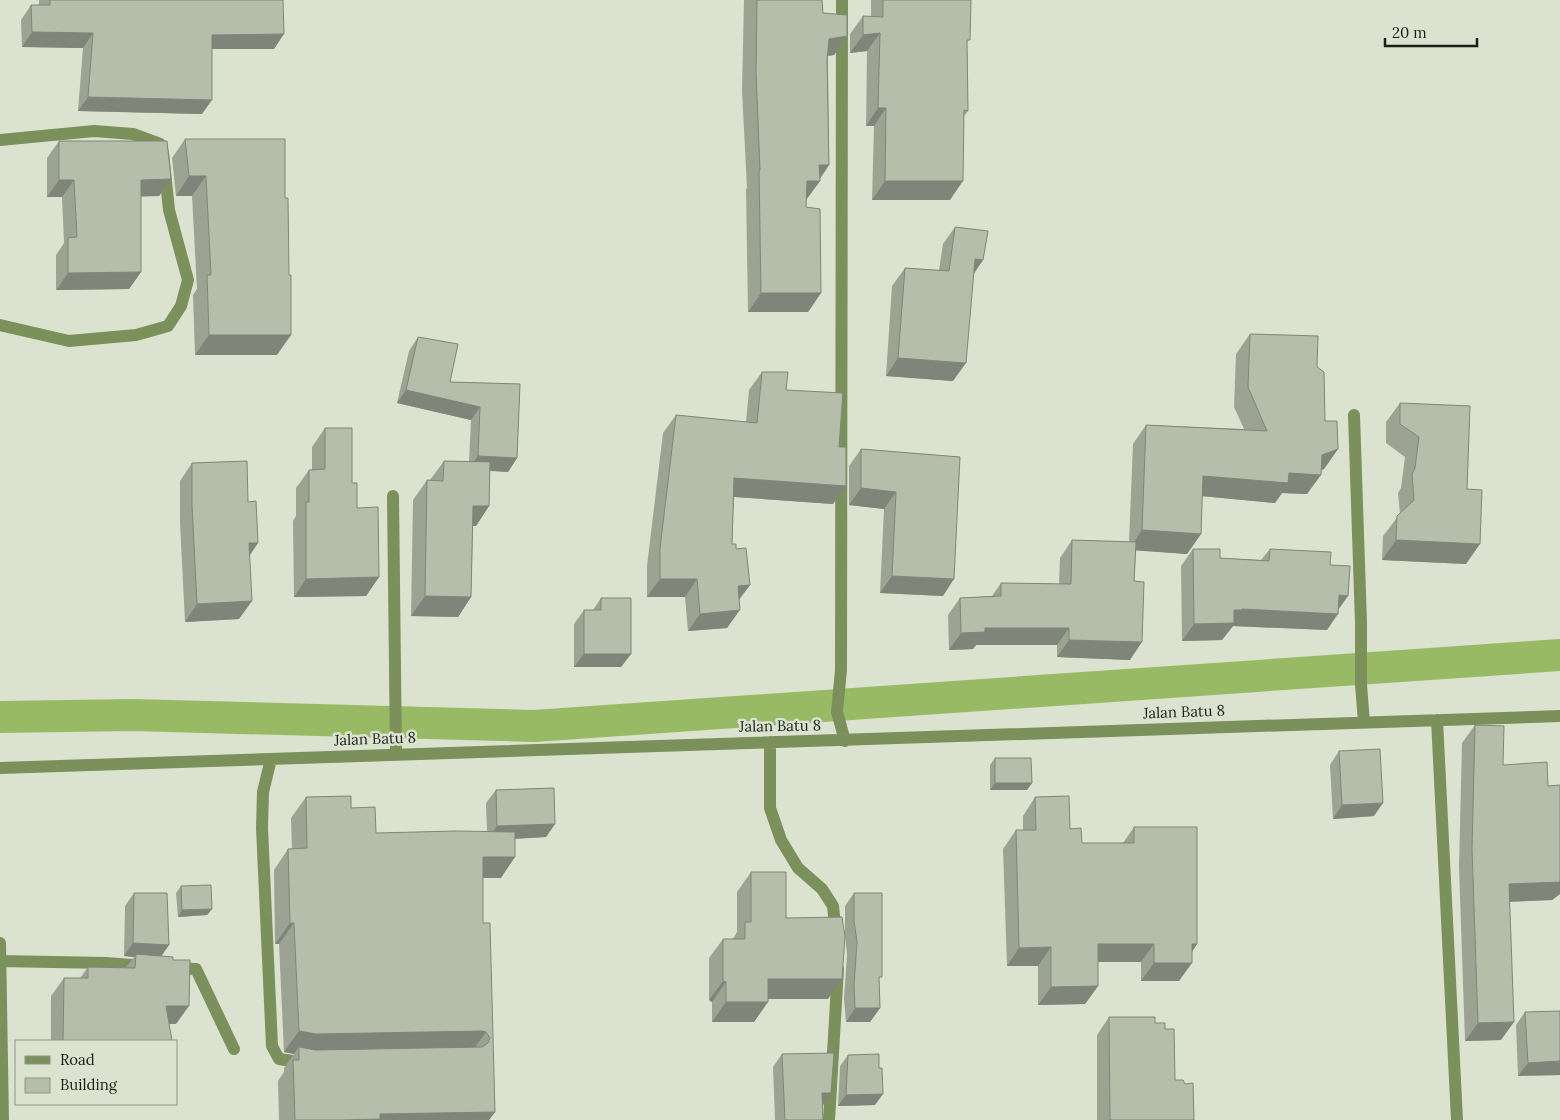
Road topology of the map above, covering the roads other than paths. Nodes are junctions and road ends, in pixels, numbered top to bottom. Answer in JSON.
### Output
{"nodes":[{"id":1,"x":842,"y":0,"type":"edge"},
{"id":2,"x":0,"y":140,"type":"edge"},
{"id":3,"x":0,"y":325,"type":"edge"},
{"id":4,"x":1354,"y":415,"type":"dead end"},
{"id":5,"x":393,"y":496,"type":"dead end"},
{"id":6,"x":1560,"y":716,"type":"edge"},
{"id":7,"x":1437,"y":720,"type":"junction"},
{"id":8,"x":1364,"y":722,"type":"junction"},
{"id":9,"x":845,"y":741,"type":"junction"},
{"id":10,"x":770,"y":742,"type":"junction"},
{"id":11,"x":396,"y":754,"type":"junction"},
{"id":12,"x":271,"y":759,"type":"junction"},
{"id":13,"x":0,"y":768,"type":"edge"},
{"id":14,"x":0,"y":943,"type":"edge"},
{"id":15,"x":0,"y":961,"type":"edge"},
{"id":16,"x":234,"y":1049,"type":"dead end"},
{"id":17,"x":321,"y":1063,"type":"edge"},
{"id":18,"x":3,"y":1120,"type":"edge"},
{"id":19,"x":829,"y":1120,"type":"edge"},
{"id":20,"x":1457,"y":1120,"type":"edge"}],
"edges":[{"from":1,"to":9,"type":"street"},
{"from":2,"to":3,"type":"street"},
{"from":4,"to":8,"type":"street"},
{"from":5,"to":11,"type":"street"},
{"from":6,"to":7,"type":"street","name":"Jalan Batu 8"},
{"from":7,"to":8,"type":"street","name":"Jalan Batu 8"},
{"from":7,"to":20,"type":"street"},
{"from":8,"to":9,"type":"street","name":"Jalan Batu 8"},
{"from":9,"to":10,"type":"street","name":"Jalan Batu 8"},
{"from":10,"to":11,"type":"street","name":"Jalan Batu 8"},
{"from":10,"to":19,"type":"street"},
{"from":11,"to":12,"type":"street","name":"Jalan Batu 8"},
{"from":12,"to":13,"type":"street","name":"Jalan Batu 8"},
{"from":12,"to":17,"type":"street"},
{"from":14,"to":15,"type":"street"},
{"from":15,"to":16,"type":"street"},
{"from":15,"to":18,"type":"street"}]}
